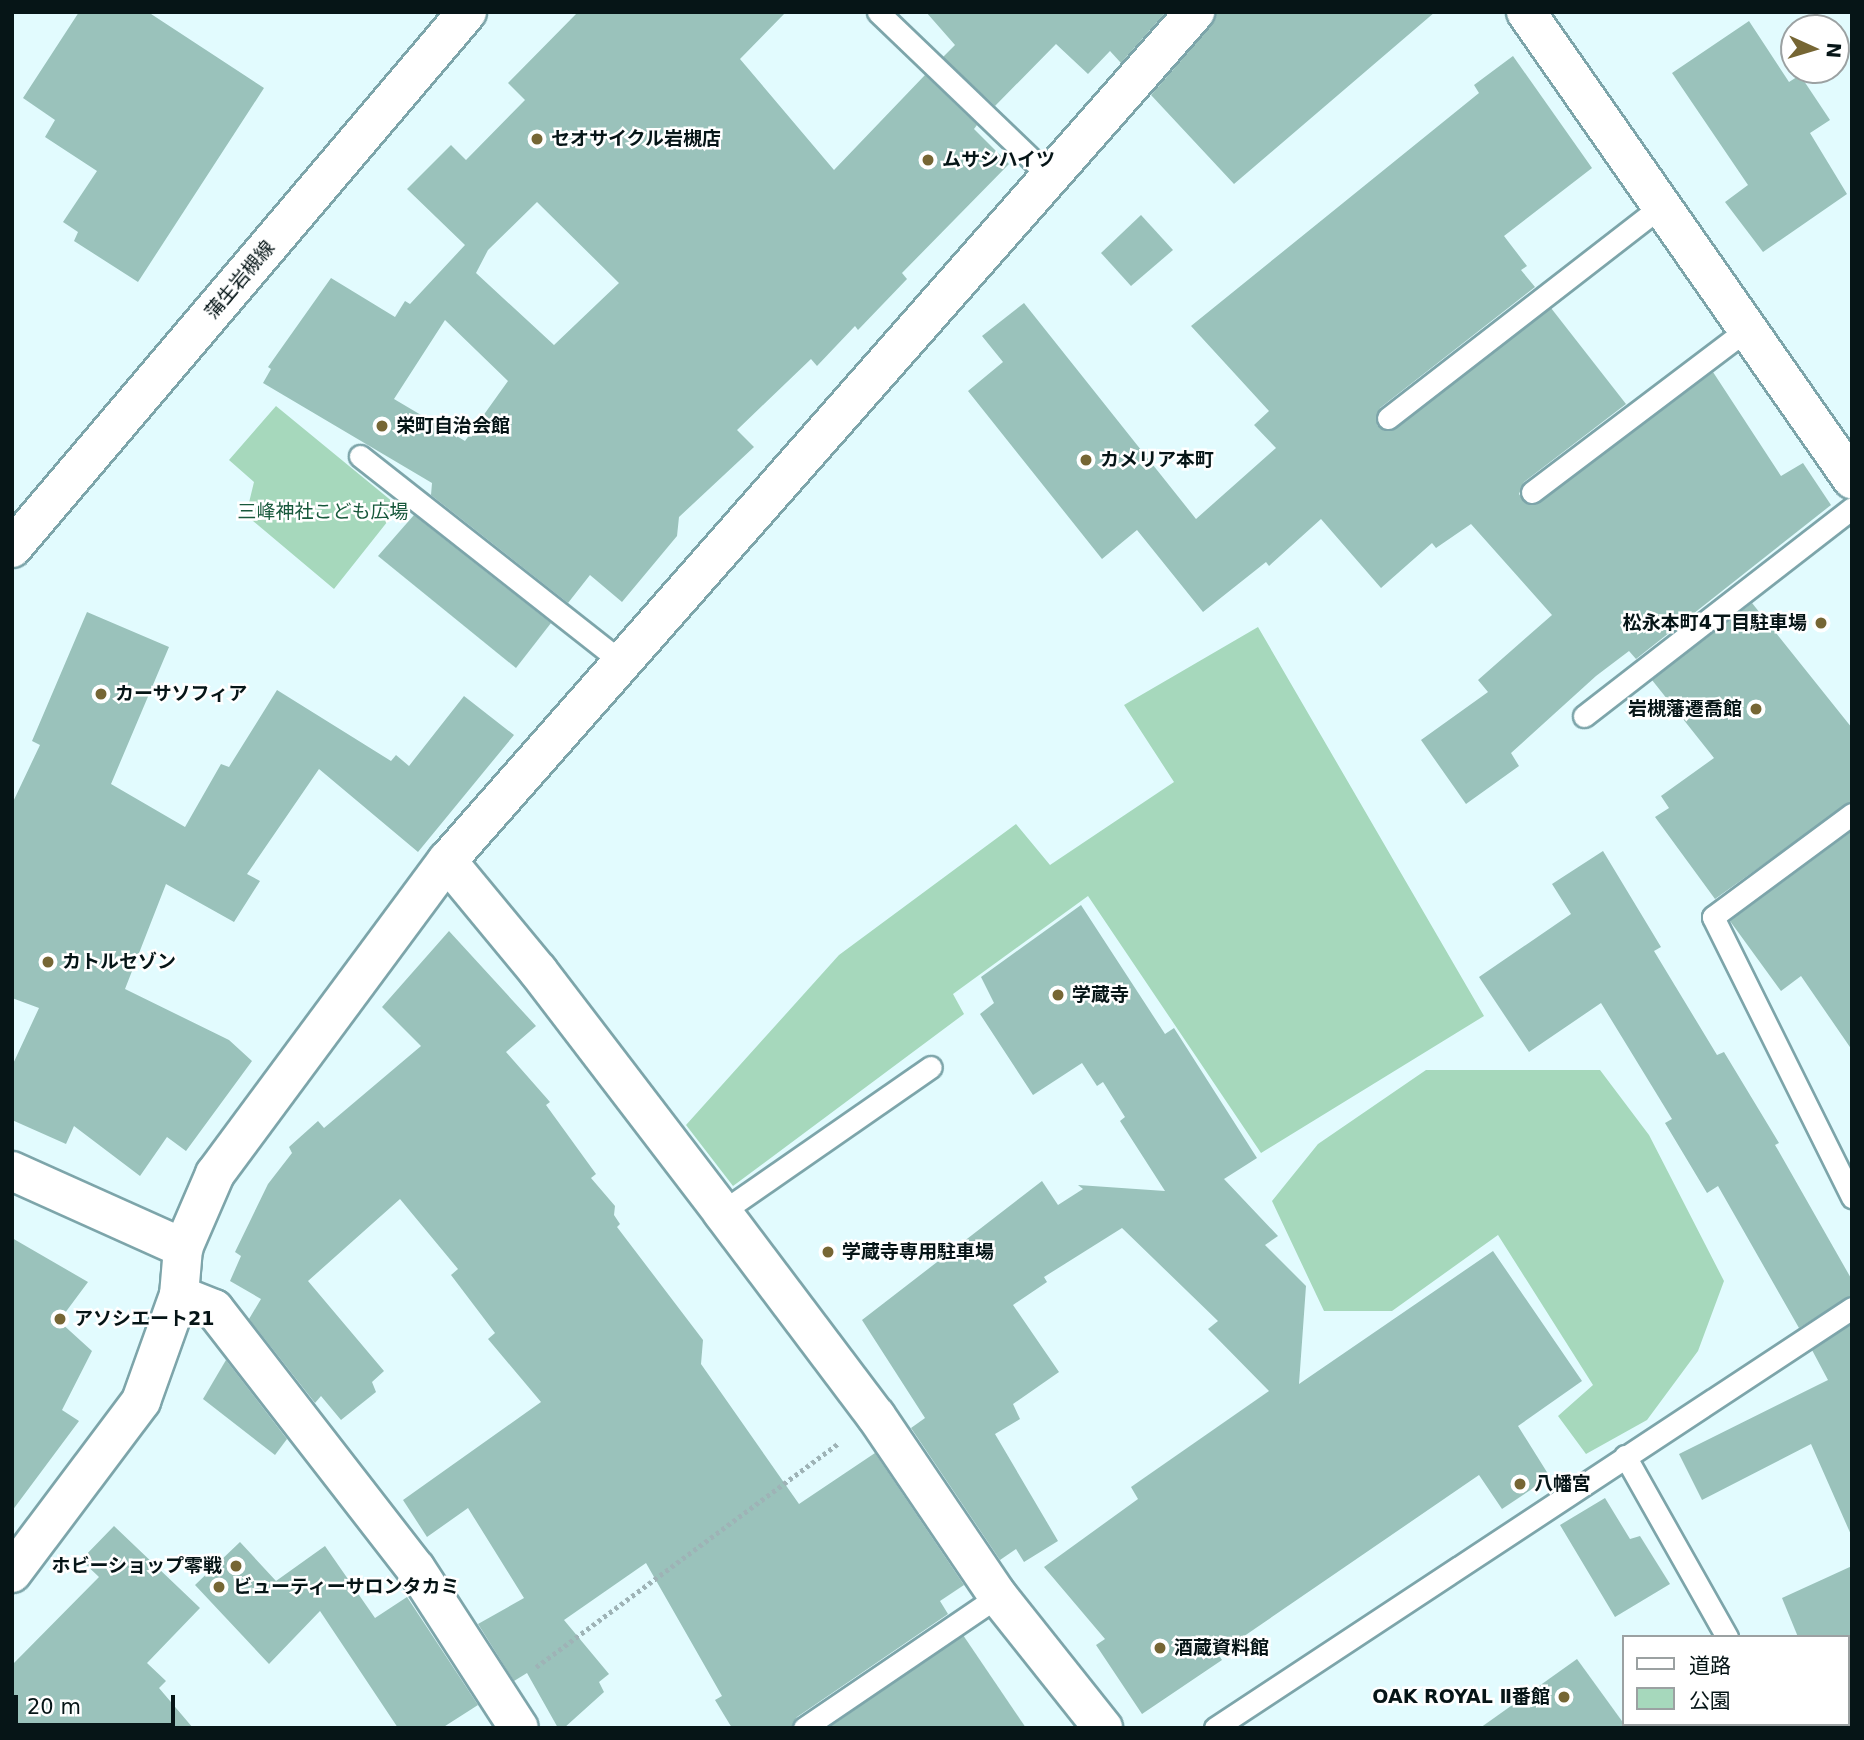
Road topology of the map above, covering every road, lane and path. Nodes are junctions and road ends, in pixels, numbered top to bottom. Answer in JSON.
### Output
{"nodes":[{"id":1,"x":467,"y":12,"type":"edge"},
{"id":2,"x":878,"y":12,"type":"edge"},
{"id":3,"x":1195,"y":12,"type":"edge"},
{"id":4,"x":1526,"y":12,"type":"edge"},
{"id":5,"x":1050,"y":177,"type":"junction"},
{"id":6,"x":1661,"y":206,"type":"junction"},
{"id":7,"x":1745,"y":331,"type":"junction"},
{"id":8,"x":1388,"y":418,"type":"dead end"},
{"id":9,"x":360,"y":456,"type":"dead end"},
{"id":10,"x":1852,"y":479,"type":"edge"},
{"id":11,"x":1532,"y":492,"type":"dead end"},
{"id":12,"x":1852,"y":508,"type":"edge"},
{"id":13,"x":12,"y":548,"type":"edge"},
{"id":14,"x":622,"y":662,"type":"junction"},
{"id":15,"x":1584,"y":716,"type":"dead end"},
{"id":16,"x":1852,"y":814,"type":"edge"},
{"id":17,"x":447,"y":861,"type":"junction"},
{"id":18,"x":931,"y":1067,"type":"dead end"},
{"id":19,"x":12,"y":1171,"type":"edge"},
{"id":20,"x":1852,"y":1197,"type":"edge"},
{"id":21,"x":722,"y":1212,"type":"junction"},
{"id":22,"x":183,"y":1248,"type":"junction"},
{"id":23,"x":179,"y":1294,"type":"junction"},
{"id":24,"x":1852,"y":1308,"type":"edge"},
{"id":25,"x":876,"y":1416,"type":"junction"},
{"id":26,"x":1625,"y":1456,"type":"junction"},
{"id":27,"x":12,"y":1573,"type":"edge"},
{"id":28,"x":998,"y":1595,"type":"junction"},
{"id":29,"x":1726,"y":1635,"type":"edge"},
{"id":30,"x":499,"y":1696,"type":"junction"},
{"id":31,"x":519,"y":1728,"type":"edge"},
{"id":32,"x":804,"y":1728,"type":"edge"},
{"id":33,"x":1103,"y":1728,"type":"edge"},
{"id":34,"x":1216,"y":1728,"type":"edge"}],
"edges":[{"from":1,"to":13,"type":"street","name":"蒲生岩槻線"},
{"from":2,"to":5,"type":"lane"},
{"from":3,"to":5,"type":"street"},
{"from":4,"to":6,"type":"street"},
{"from":5,"to":14,"type":"street"},
{"from":6,"to":7,"type":"street"},
{"from":6,"to":8,"type":"lane"},
{"from":7,"to":10,"type":"street"},
{"from":7,"to":11,"type":"lane"},
{"from":9,"to":14,"type":"lane"},
{"from":12,"to":15,"type":"lane"},
{"from":14,"to":17,"type":"street"},
{"from":16,"to":20,"type":"lane"},
{"from":17,"to":21,"type":"street"},
{"from":17,"to":22,"type":"street"},
{"from":18,"to":21,"type":"lane"},
{"from":19,"to":22,"type":"street"},
{"from":21,"to":25,"type":"street"},
{"from":22,"to":23,"type":"street"},
{"from":23,"to":27,"type":"street"},
{"from":23,"to":30,"type":"street"},
{"from":24,"to":26,"type":"lane"},
{"from":25,"to":28,"type":"street"},
{"from":25,"to":30,"type":"path"},
{"from":26,"to":29,"type":"lane"},
{"from":26,"to":34,"type":"lane"},
{"from":28,"to":32,"type":"lane"},
{"from":28,"to":33,"type":"street"},
{"from":30,"to":31,"type":"street"}]}
